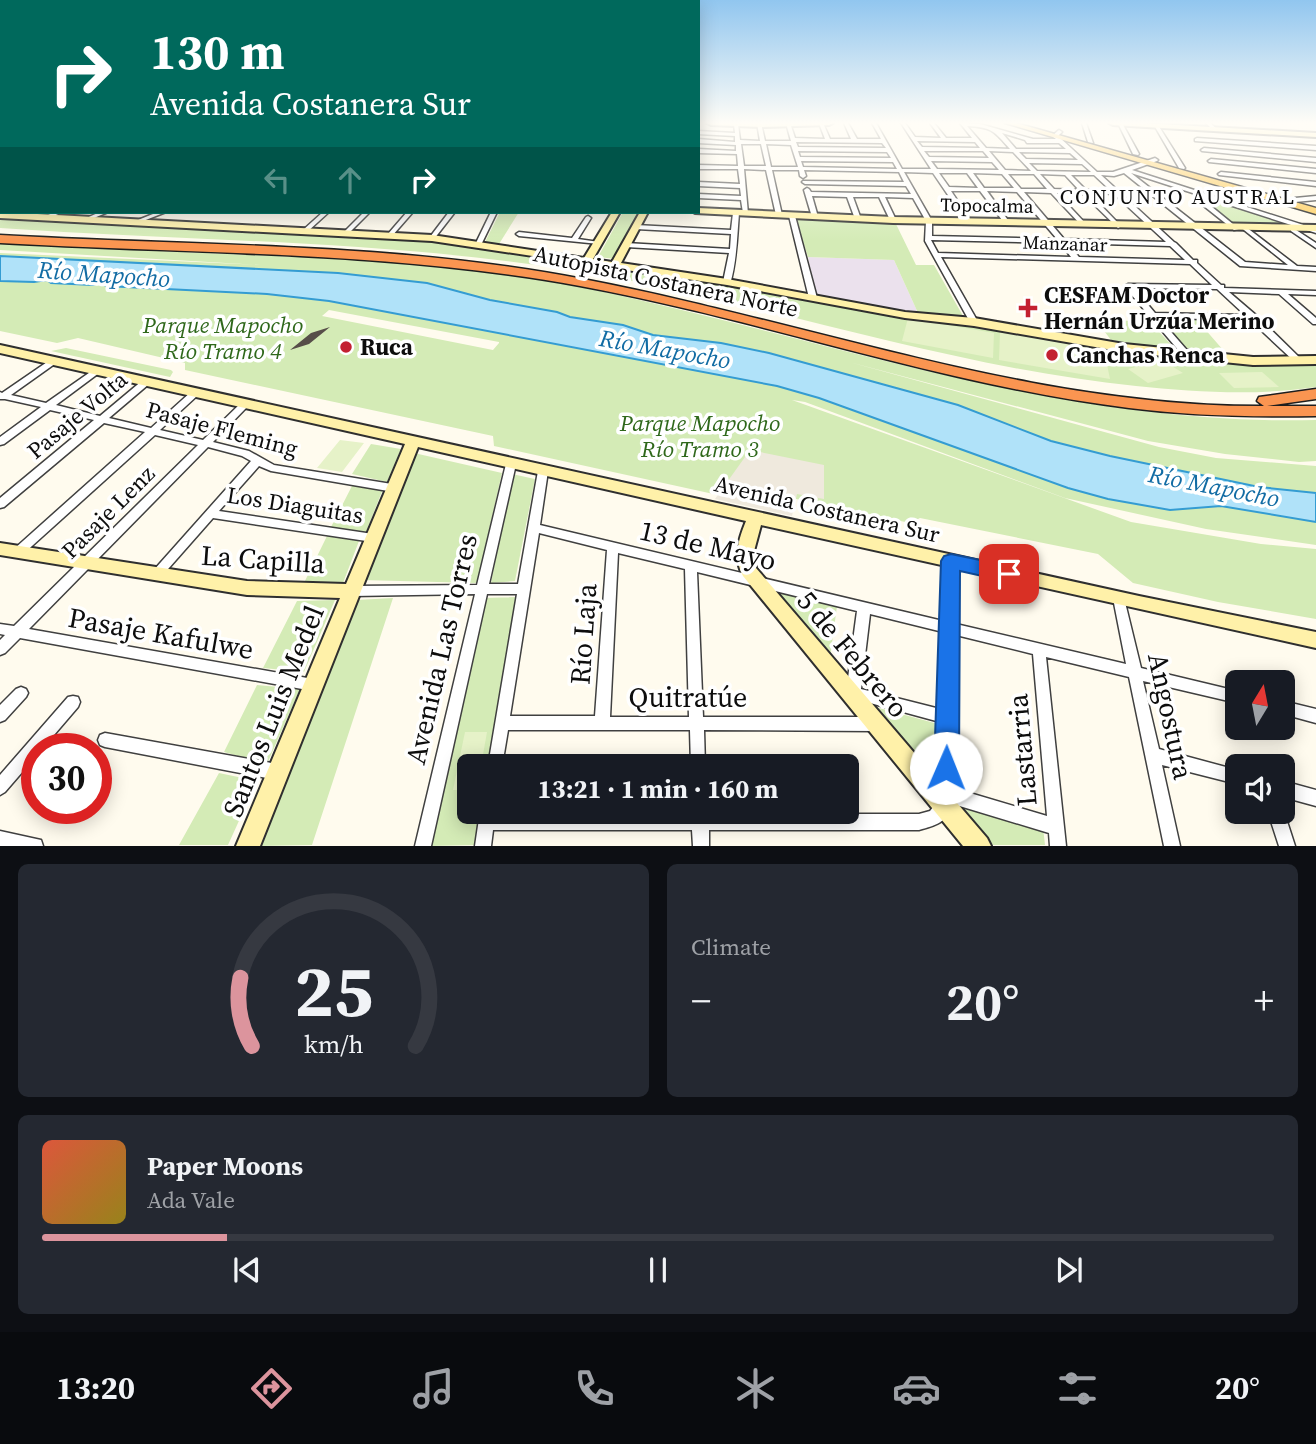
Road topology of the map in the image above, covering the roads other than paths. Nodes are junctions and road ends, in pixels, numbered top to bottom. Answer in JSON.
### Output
{"nodes":[{"id":1,"x":740,"y":162,"type":"edge"},
{"id":2,"x":769,"y":162,"type":"edge"},
{"id":3,"x":800,"y":162,"type":"edge"},
{"id":4,"x":896,"y":162,"type":"edge"},
{"id":5,"x":930,"y":162,"type":"edge"},
{"id":6,"x":995,"y":162,"type":"edge"},
{"id":7,"x":1026,"y":162,"type":"edge"},
{"id":8,"x":1084,"y":162,"type":"edge"},
{"id":9,"x":1148,"y":162,"type":"edge"},
{"id":10,"x":1157,"y":162,"type":"edge"},
{"id":11,"x":1158,"y":162,"type":"edge"},
{"id":12,"x":1179,"y":162,"type":"edge"},
{"id":13,"x":1212,"y":162,"type":"edge"},
{"id":14,"x":1227,"y":162,"type":"edge"},
{"id":15,"x":700,"y":167,"type":"edge"},
{"id":16,"x":1182,"y":168,"type":"junction"},
{"id":17,"x":741,"y":169,"type":"junction"},
{"id":18,"x":770,"y":170,"type":"junction"},
{"id":19,"x":802,"y":170,"type":"junction"},
{"id":20,"x":858,"y":171,"type":"junction"},
{"id":21,"x":1127,"y":171,"type":"junction"},
{"id":22,"x":1316,"y":171,"type":"edge"},
{"id":23,"x":901,"y":172,"type":"junction"},
{"id":24,"x":936,"y":172,"type":"junction"},
{"id":25,"x":969,"y":172,"type":"junction"},
{"id":26,"x":1003,"y":172,"type":"junction"},
{"id":27,"x":1036,"y":173,"type":"junction"},
{"id":28,"x":1066,"y":173,"type":"junction"},
{"id":29,"x":1098,"y":174,"type":"junction"},
{"id":30,"x":1223,"y":177,"type":"junction"},
{"id":31,"x":805,"y":183,"type":"junction"},
{"id":32,"x":863,"y":183,"type":"junction"},
{"id":33,"x":700,"y":184,"type":"edge"},
{"id":34,"x":908,"y":184,"type":"junction"},
{"id":35,"x":1316,"y":184,"type":"edge"},
{"id":36,"x":743,"y":186,"type":"junction"},
{"id":37,"x":947,"y":189,"type":"junction"},
{"id":38,"x":1241,"y":189,"type":"junction"},
{"id":39,"x":982,"y":190,"type":"junction"},
{"id":40,"x":1018,"y":190,"type":"junction"},
{"id":41,"x":1052,"y":191,"type":"junction"},
{"id":42,"x":1084,"y":191,"type":"junction"},
{"id":43,"x":1117,"y":192,"type":"junction"},
{"id":44,"x":808,"y":194,"type":"junction"},
{"id":45,"x":849,"y":195,"type":"junction"},
{"id":46,"x":869,"y":195,"type":"junction"},
{"id":47,"x":700,"y":196,"type":"edge"},
{"id":48,"x":881,"y":196,"type":"junction"},
{"id":49,"x":915,"y":196,"type":"junction"},
{"id":50,"x":1210,"y":196,"type":"junction"},
{"id":51,"x":744,"y":198,"type":"junction"},
{"id":52,"x":1316,"y":198,"type":"edge"},
{"id":53,"x":1295,"y":200,"type":"junction"},
{"id":54,"x":1219,"y":201,"type":"junction"},
{"id":55,"x":1316,"y":208,"type":"edge"},
{"id":56,"x":1211,"y":209,"type":"junction"},
{"id":57,"x":700,"y":211,"type":"edge"},
{"id":58,"x":741,"y":213,"type":"junction"},
{"id":59,"x":55,"y":214,"type":"edge"},
{"id":60,"x":100,"y":214,"type":"edge"},
{"id":61,"x":150,"y":214,"type":"edge"},
{"id":62,"x":157,"y":214,"type":"edge"},
{"id":63,"x":324,"y":214,"type":"edge"},
{"id":64,"x":365,"y":214,"type":"edge"},
{"id":65,"x":408,"y":214,"type":"edge"},
{"id":66,"x":450,"y":214,"type":"edge"},
{"id":67,"x":493,"y":214,"type":"edge"},
{"id":68,"x":615,"y":214,"type":"edge"},
{"id":69,"x":643,"y":214,"type":"edge"},
{"id":70,"x":0,"y":215,"type":"edge"},
{"id":71,"x":779,"y":215,"type":"junction"},
{"id":72,"x":792,"y":216,"type":"junction"},
{"id":73,"x":815,"y":217,"type":"junction"},
{"id":74,"x":44,"y":218,"type":"junction"},
{"id":75,"x":588,"y":218,"type":"dead end"},
{"id":76,"x":858,"y":219,"type":"junction"},
{"id":77,"x":85,"y":220,"type":"junction"},
{"id":78,"x":893,"y":220,"type":"junction"},
{"id":79,"x":929,"y":221,"type":"junction"},
{"id":80,"x":133,"y":222,"type":"junction"},
{"id":81,"x":969,"y":222,"type":"junction"},
{"id":82,"x":1007,"y":223,"type":"junction"},
{"id":83,"x":1046,"y":223,"type":"junction"},
{"id":84,"x":1084,"y":225,"type":"junction"},
{"id":85,"x":1118,"y":226,"type":"junction"},
{"id":86,"x":636,"y":227,"type":"junction"},
{"id":87,"x":1155,"y":227,"type":"junction"},
{"id":88,"x":1197,"y":228,"type":"junction"},
{"id":89,"x":1241,"y":229,"type":"junction"},
{"id":90,"x":1293,"y":230,"type":"junction"},
{"id":91,"x":1315,"y":230,"type":"edge"},
{"id":92,"x":305,"y":231,"type":"junction"},
{"id":93,"x":735,"y":232,"type":"junction"},
{"id":94,"x":0,"y":233,"type":"edge"},
{"id":95,"x":345,"y":233,"type":"junction"},
{"id":96,"x":519,"y":233,"type":"dead end"},
{"id":97,"x":390,"y":235,"type":"junction"},
{"id":98,"x":432,"y":238,"type":"junction"},
{"id":99,"x":927,"y":238,"type":"junction"},
{"id":100,"x":0,"y":239,"type":"edge"},
{"id":101,"x":574,"y":240,"type":"junction"},
{"id":102,"x":993,"y":240,"type":"junction"},
{"id":103,"x":1062,"y":241,"type":"junction"},
{"id":104,"x":597,"y":243,"type":"junction"},
{"id":105,"x":1174,"y":244,"type":"junction"},
{"id":106,"x":478,"y":245,"type":"junction"},
{"id":107,"x":626,"y":245,"type":"junction"},
{"id":108,"x":1316,"y":246,"type":"edge"},
{"id":109,"x":733,"y":251,"type":"junction"},
{"id":110,"x":935,"y":255,"type":"junction"},
{"id":111,"x":1005,"y":257,"type":"junction"},
{"id":112,"x":1077,"y":259,"type":"junction"},
{"id":113,"x":587,"y":261,"type":"junction"},
{"id":114,"x":1194,"y":262,"type":"junction"},
{"id":115,"x":615,"y":265,"type":"junction"},
{"id":116,"x":1296,"y":268,"type":"junction"},
{"id":117,"x":1314,"y":270,"type":"edge"},
{"id":118,"x":727,"y":282,"type":"junction"},
{"id":119,"x":1222,"y":288,"type":"junction"},
{"id":120,"x":1281,"y":292,"type":"junction"},
{"id":121,"x":1316,"y":293,"type":"edge"},
{"id":122,"x":813,"y":298,"type":"junction"},
{"id":123,"x":1153,"y":315,"type":"junction"},
{"id":124,"x":1254,"y":318,"type":"junction"},
{"id":125,"x":974,"y":322,"type":"junction"},
{"id":126,"x":1316,"y":322,"type":"edge"},
{"id":127,"x":3,"y":352,"type":"edge"},
{"id":128,"x":1188,"y":356,"type":"junction"},
{"id":129,"x":1316,"y":360,"type":"edge"},
{"id":130,"x":53,"y":361,"type":"junction"},
{"id":131,"x":1299,"y":361,"type":"junction"},
{"id":132,"x":96,"y":371,"type":"junction"},
{"id":133,"x":146,"y":382,"type":"junction"},
{"id":134,"x":195,"y":393,"type":"junction"},
{"id":135,"x":1316,"y":394,"type":"edge"},
{"id":136,"x":1,"y":396,"type":"edge"},
{"id":137,"x":1316,"y":400,"type":"edge"},
{"id":138,"x":1265,"y":401,"type":"junction"},
{"id":139,"x":245,"y":404,"type":"junction"},
{"id":140,"x":48,"y":407,"type":"junction"},
{"id":141,"x":1316,"y":411,"type":"edge"},
{"id":142,"x":101,"y":419,"type":"junction"},
{"id":143,"x":152,"y":431,"type":"junction"},
{"id":144,"x":413,"y":442,"type":"junction"},
{"id":145,"x":0,"y":443,"type":"edge"},
{"id":146,"x":206,"y":444,"type":"junction"},
{"id":147,"x":258,"y":460,"type":"junction"},
{"id":148,"x":511,"y":464,"type":"junction"},
{"id":149,"x":543,"y":471,"type":"junction"},
{"id":150,"x":394,"y":488,"type":"junction"},
{"id":151,"x":0,"y":504,"type":"edge"},
{"id":152,"x":210,"y":514,"type":"junction"},
{"id":153,"x":755,"y":518,"type":"junction"},
{"id":154,"x":535,"y":528,"type":"junction"},
{"id":155,"x":373,"y":538,"type":"junction"},
{"id":156,"x":613,"y":547,"type":"junction"},
{"id":157,"x":0,"y":549,"type":"edge"},
{"id":158,"x":18,"y":552,"type":"junction"},
{"id":159,"x":951,"y":561,"type":"junction"},
{"id":160,"x":87,"y":563,"type":"junction"},
{"id":161,"x":691,"y":566,"type":"junction"},
{"id":162,"x":158,"y":575,"type":"junction"},
{"id":163,"x":757,"y":582,"type":"junction"},
{"id":164,"x":524,"y":589,"type":"junction"},
{"id":165,"x":481,"y":590,"type":"junction"},
{"id":166,"x":352,"y":591,"type":"junction"},
{"id":167,"x":1119,"y":598,"type":"junction"},
{"id":168,"x":864,"y":607,"type":"junction"},
{"id":169,"x":949,"y":628,"type":"junction"},
{"id":170,"x":0,"y":629,"type":"edge"},
{"id":171,"x":17,"y":632,"type":"junction"},
{"id":172,"x":1316,"y":640,"type":"edge"},
{"id":173,"x":0,"y":649,"type":"edge"},
{"id":174,"x":1039,"y":649,"type":"junction"},
{"id":175,"x":1135,"y":672,"type":"junction"},
{"id":176,"x":313,"y":685,"type":"junction"},
{"id":177,"x":21,"y":693,"type":"dead end"},
{"id":178,"x":852,"y":693,"type":"junction"},
{"id":179,"x":1225,"y":694,"type":"edge"},
{"id":180,"x":73,"y":702,"type":"dead end"},
{"id":181,"x":1295,"y":711,"type":"edge"},
{"id":182,"x":0,"y":715,"type":"edge"},
{"id":183,"x":1316,"y":716,"type":"edge"},
{"id":184,"x":947,"y":717,"type":"junction"},
{"id":185,"x":502,"y":723,"type":"junction"},
{"id":186,"x":602,"y":723,"type":"junction"},
{"id":187,"x":697,"y":724,"type":"junction"},
{"id":188,"x":874,"y":724,"type":"junction"},
{"id":189,"x":112,"y":741,"type":"edge"},
{"id":190,"x":497,"y":754,"type":"edge"},
{"id":191,"x":698,"y":754,"type":"edge"},
{"id":192,"x":1152,"y":755,"type":"junction"},
{"id":193,"x":278,"y":772,"type":"junction"},
{"id":194,"x":1225,"y":774,"type":"edge"},
{"id":195,"x":0,"y":787,"type":"edge"},
{"id":196,"x":1295,"y":792,"type":"edge"},
{"id":197,"x":1316,"y":798,"type":"edge"},
{"id":198,"x":945,"y":799,"type":"junction"},
{"id":199,"x":859,"y":821,"type":"edge"},
{"id":200,"x":486,"y":824,"type":"edge"},
{"id":201,"x":700,"y":824,"type":"edge"},
{"id":202,"x":1280,"y":824,"type":"edge"},
{"id":203,"x":1056,"y":827,"type":"junction"},
{"id":204,"x":0,"y":839,"type":"edge"},
{"id":205,"x":17,"y":844,"type":"edge"},
{"id":206,"x":35,"y":845,"type":"edge"},
{"id":207,"x":248,"y":845,"type":"edge"},
{"id":208,"x":423,"y":845,"type":"edge"},
{"id":209,"x":483,"y":845,"type":"edge"},
{"id":210,"x":701,"y":845,"type":"edge"},
{"id":211,"x":979,"y":845,"type":"edge"},
{"id":212,"x":1058,"y":845,"type":"edge"},
{"id":213,"x":1172,"y":845,"type":"edge"},
{"id":214,"x":1287,"y":845,"type":"edge"}],
"edges":[{"from":1,"to":17,"type":"street"},
{"from":2,"to":18,"type":"street"},
{"from":3,"to":19,"type":"street"},
{"from":4,"to":23,"type":"street"},
{"from":5,"to":24,"type":"street"},
{"from":6,"to":26,"type":"street"},
{"from":7,"to":27,"type":"street"},
{"from":8,"to":29,"type":"street"},
{"from":9,"to":21,"type":"street"},
{"from":10,"to":38,"type":"main road"},
{"from":11,"to":16,"type":"main road"},
{"from":12,"to":16,"type":"street"},
{"from":13,"to":30,"type":"street"},
{"from":14,"to":22,"type":"street"},
{"from":15,"to":17,"type":"street"},
{"from":16,"to":30,"type":"main road"},
{"from":17,"to":18,"type":"street"},
{"from":17,"to":36,"type":"street"},
{"from":18,"to":19,"type":"street"},
{"from":18,"to":71,"type":"street"},
{"from":19,"to":20,"type":"street"},
{"from":19,"to":31,"type":"street"},
{"from":20,"to":23,"type":"street"},
{"from":20,"to":32,"type":"street"},
{"from":21,"to":29,"type":"street"},
{"from":21,"to":50,"type":"street"},
{"from":21,"to":88,"type":"street"},
{"from":23,"to":24,"type":"street"},
{"from":23,"to":34,"type":"street"},
{"from":24,"to":25,"type":"street"},
{"from":24,"to":37,"type":"street"},
{"from":25,"to":26,"type":"street"},
{"from":25,"to":39,"type":"street"},
{"from":26,"to":27,"type":"street"},
{"from":26,"to":40,"type":"street"},
{"from":27,"to":28,"type":"street"},
{"from":27,"to":41,"type":"street"},
{"from":28,"to":29,"type":"street"},
{"from":28,"to":42,"type":"street"},
{"from":29,"to":43,"type":"street"},
{"from":30,"to":35,"type":"street"},
{"from":30,"to":53,"type":"main road"},
{"from":31,"to":32,"type":"street"},
{"from":31,"to":44,"type":"street"},
{"from":32,"to":34,"type":"street"},
{"from":32,"to":46,"type":"street"},
{"from":33,"to":36,"type":"street"},
{"from":34,"to":49,"type":"street"},
{"from":36,"to":51,"type":"street"},
{"from":37,"to":39,"type":"street"},
{"from":37,"to":81,"type":"street"},
{"from":38,"to":54,"type":"street"},
{"from":38,"to":55,"type":"main road"},
{"from":39,"to":40,"type":"street"},
{"from":39,"to":82,"type":"street"},
{"from":40,"to":41,"type":"street"},
{"from":40,"to":83,"type":"street"},
{"from":41,"to":42,"type":"street"},
{"from":41,"to":84,"type":"street"},
{"from":42,"to":43,"type":"street"},
{"from":42,"to":85,"type":"street"},
{"from":43,"to":87,"type":"street"},
{"from":44,"to":45,"type":"street"},
{"from":44,"to":73,"type":"street"},
{"from":45,"to":46,"type":"street"},
{"from":45,"to":76,"type":"street"},
{"from":46,"to":48,"type":"street"},
{"from":47,"to":51,"type":"street"},
{"from":48,"to":49,"type":"street"},
{"from":48,"to":78,"type":"street"},
{"from":49,"to":79,"type":"street"},
{"from":50,"to":54,"type":"street"},
{"from":50,"to":56,"type":"street"},
{"from":51,"to":58,"type":"street"},
{"from":52,"to":53,"type":"street"},
{"from":53,"to":55,"type":"main road"},
{"from":54,"to":56,"type":"street"},
{"from":54,"to":91,"type":"street"},
{"from":56,"to":89,"type":"street"},
{"from":57,"to":58,"type":"street","name":"Topocalma"},
{"from":58,"to":71,"type":"street","name":"Topocalma"},
{"from":58,"to":93,"type":"street"},
{"from":59,"to":74,"type":"street"},
{"from":60,"to":77,"type":"street"},
{"from":61,"to":80,"type":"street"},
{"from":62,"to":80,"type":"street"},
{"from":63,"to":92,"type":"street"},
{"from":64,"to":95,"type":"street"},
{"from":65,"to":97,"type":"street"},
{"from":66,"to":98,"type":"street"},
{"from":67,"to":106,"type":"street"},
{"from":68,"to":104,"type":"street"},
{"from":69,"to":86,"type":"street"},
{"from":70,"to":74,"type":"street"},
{"from":71,"to":72,"type":"street","name":"Topocalma"},
{"from":72,"to":73,"type":"street","name":"Topocalma"},
{"from":72,"to":122,"type":"street"},
{"from":73,"to":76,"type":"street","name":"Topocalma"},
{"from":74,"to":77,"type":"street"},
{"from":75,"to":101,"type":"street"},
{"from":76,"to":78,"type":"street","name":"Topocalma"},
{"from":77,"to":80,"type":"street"},
{"from":78,"to":79,"type":"street","name":"Topocalma"},
{"from":79,"to":81,"type":"street","name":"Topocalma"},
{"from":79,"to":99,"type":"street"},
{"from":80,"to":92,"type":"street"},
{"from":81,"to":82,"type":"street","name":"Topocalma"},
{"from":82,"to":83,"type":"street","name":"Topocalma"},
{"from":83,"to":84,"type":"street","name":"Topocalma"},
{"from":83,"to":103,"type":"street"},
{"from":84,"to":85,"type":"street","name":"Topocalma"},
{"from":85,"to":87,"type":"street","name":"Topocalma"},
{"from":86,"to":93,"type":"street"},
{"from":86,"to":107,"type":"street"},
{"from":87,"to":88,"type":"street","name":"Topocalma"},
{"from":87,"to":105,"type":"street"},
{"from":88,"to":89,"type":"street","name":"Topocalma"},
{"from":88,"to":116,"type":"street"},
{"from":89,"to":90,"type":"street","name":"Topocalma"},
{"from":89,"to":116,"type":"street"},
{"from":90,"to":91,"type":"street","name":"Topocalma"},
{"from":90,"to":108,"type":"street"},
{"from":92,"to":95,"type":"street"},
{"from":93,"to":109,"type":"street"},
{"from":94,"to":138,"type":"highway","name":"Autopista Costanera Norte"},
{"from":95,"to":97,"type":"street"},
{"from":96,"to":101,"type":"street"},
{"from":97,"to":98,"type":"street"},
{"from":98,"to":106,"type":"street"},
{"from":99,"to":102,"type":"street"},
{"from":99,"to":110,"type":"street"},
{"from":100,"to":141,"type":"highway","name":"Autopista Costanera Norte"},
{"from":101,"to":104,"type":"street"},
{"from":102,"to":103,"type":"street"},
{"from":102,"to":111,"type":"street"},
{"from":103,"to":105,"type":"street"},
{"from":103,"to":112,"type":"street"},
{"from":104,"to":113,"type":"street"},
{"from":105,"to":114,"type":"street"},
{"from":106,"to":113,"type":"street"},
{"from":107,"to":109,"type":"street"},
{"from":107,"to":115,"type":"street"},
{"from":109,"to":118,"type":"street"},
{"from":110,"to":111,"type":"street","name":"Manzanar"},
{"from":110,"to":125,"type":"street"},
{"from":111,"to":112,"type":"street","name":"Manzanar"},
{"from":112,"to":114,"type":"street","name":"Manzanar"},
{"from":113,"to":115,"type":"street"},
{"from":114,"to":119,"type":"street"},
{"from":115,"to":118,"type":"street"},
{"from":116,"to":117,"type":"street"},
{"from":118,"to":122,"type":"street"},
{"from":119,"to":120,"type":"street"},
{"from":119,"to":123,"type":"street"},
{"from":119,"to":124,"type":"street"},
{"from":120,"to":121,"type":"street"},
{"from":120,"to":126,"type":"street"},
{"from":122,"to":125,"type":"street"},
{"from":123,"to":124,"type":"street"},
{"from":123,"to":128,"type":"street"},
{"from":124,"to":131,"type":"street"},
{"from":125,"to":128,"type":"street"},
{"from":127,"to":130,"type":"street","name":"Avenida Costanera Sur"},
{"from":128,"to":131,"type":"street"},
{"from":129,"to":131,"type":"street"},
{"from":130,"to":132,"type":"street","name":"Avenida Costanera Sur"},
{"from":130,"to":136,"type":"street"},
{"from":132,"to":133,"type":"street","name":"Avenida Costanera Sur"},
{"from":132,"to":140,"type":"street"},
{"from":133,"to":134,"type":"street","name":"Avenida Costanera Sur"},
{"from":133,"to":142,"type":"street","name":"Pasaje Volta"},
{"from":134,"to":139,"type":"street","name":"Avenida Costanera Sur"},
{"from":134,"to":143,"type":"street"},
{"from":135,"to":138,"type":"highway"},
{"from":136,"to":140,"type":"street","name":"Pasaje Fleming"},
{"from":137,"to":138,"type":"highway","name":"Autopista Costanera Norte"},
{"from":139,"to":144,"type":"street","name":"Avenida Costanera Sur"},
{"from":139,"to":146,"type":"street","name":"Pasaje Lenz"},
{"from":140,"to":142,"type":"street","name":"Pasaje Fleming"},
{"from":140,"to":145,"type":"street"},
{"from":142,"to":143,"type":"street","name":"Pasaje Fleming"},
{"from":142,"to":151,"type":"street","name":"Pasaje Volta"},
{"from":143,"to":146,"type":"street","name":"Pasaje Fleming"},
{"from":143,"to":158,"type":"street"},
{"from":144,"to":148,"type":"street","name":"Avenida Costanera Sur"},
{"from":144,"to":150,"type":"street","name":"Santos Luis Medel"},
{"from":146,"to":147,"type":"street","name":"Pasaje Fleming"},
{"from":146,"to":160,"type":"street","name":"Pasaje Lenz"},
{"from":147,"to":150,"type":"street","name":"Pasaje Fleming"},
{"from":147,"to":152,"type":"street"},
{"from":148,"to":149,"type":"street","name":"Avenida Costanera Sur"},
{"from":148,"to":165,"type":"street","name":"Avenida Las Torres"},
{"from":149,"to":153,"type":"street","name":"Avenida Costanera Sur"},
{"from":149,"to":154,"type":"street"},
{"from":150,"to":155,"type":"street","name":"Santos Luis Medel"},
{"from":152,"to":155,"type":"street","name":"Los Diaguitas"},
{"from":152,"to":162,"type":"street"},
{"from":153,"to":159,"type":"street","name":"Avenida Costanera Sur"},
{"from":153,"to":163,"type":"street","name":"5 de Febrero"},
{"from":154,"to":156,"type":"street","name":"13 de Mayo"},
{"from":154,"to":164,"type":"street"},
{"from":155,"to":166,"type":"street","name":"Santos Luis Medel"},
{"from":156,"to":161,"type":"street","name":"13 de Mayo"},
{"from":156,"to":186,"type":"street","name":"Río Laja"},
{"from":157,"to":158,"type":"street","name":"La Capilla"},
{"from":158,"to":160,"type":"street","name":"La Capilla"},
{"from":159,"to":167,"type":"street","name":"Avenida Costanera Sur"},
{"from":159,"to":169,"type":"street"},
{"from":160,"to":162,"type":"street","name":"La Capilla"},
{"from":160,"to":171,"type":"street","name":"Pasaje Lenz"},
{"from":161,"to":163,"type":"street","name":"13 de Mayo"},
{"from":161,"to":187,"type":"street"},
{"from":162,"to":166,"type":"street","name":"La Capilla"},
{"from":163,"to":168,"type":"street","name":"13 de Mayo"},
{"from":163,"to":178,"type":"street","name":"5 de Febrero"},
{"from":164,"to":165,"type":"street","name":"La Capilla"},
{"from":164,"to":185,"type":"street"},
{"from":165,"to":166,"type":"street","name":"La Capilla"},
{"from":165,"to":208,"type":"street","name":"Avenida Las Torres"},
{"from":166,"to":176,"type":"street","name":"Santos Luis Medel"},
{"from":167,"to":172,"type":"street","name":"Avenida Costanera Sur"},
{"from":167,"to":175,"type":"street","name":"Angostura"},
{"from":168,"to":169,"type":"street","name":"13 de Mayo"},
{"from":168,"to":178,"type":"street"},
{"from":169,"to":174,"type":"street","name":"13 de Mayo"},
{"from":169,"to":184,"type":"street"},
{"from":170,"to":171,"type":"street","name":"Pasaje Kafulwe"},
{"from":171,"to":173,"type":"street","name":"Pasaje Lenz"},
{"from":171,"to":176,"type":"street","name":"Pasaje Kafulwe"},
{"from":174,"to":175,"type":"street","name":"13 de Mayo"},
{"from":174,"to":203,"type":"street","name":"Lastarria"},
{"from":175,"to":179,"type":"street","name":"13 de Mayo"},
{"from":175,"to":192,"type":"street","name":"Angostura"},
{"from":176,"to":193,"type":"street","name":"Santos Luis Medel"},
{"from":177,"to":182,"type":"street"},
{"from":178,"to":184,"type":"street"},
{"from":178,"to":188,"type":"street","name":"5 de Febrero"},
{"from":180,"to":195,"type":"street"},
{"from":181,"to":183,"type":"street"},
{"from":184,"to":198,"type":"street"},
{"from":185,"to":186,"type":"street","name":"Quitratúe"},
{"from":185,"to":190,"type":"street"},
{"from":186,"to":187,"type":"street","name":"Quitratúe"},
{"from":187,"to":188,"type":"street","name":"Quitratúe"},
{"from":187,"to":191,"type":"street"},
{"from":188,"to":198,"type":"street","name":"5 de Febrero"},
{"from":189,"to":193,"type":"street"},
{"from":192,"to":194,"type":"street"},
{"from":192,"to":213,"type":"street","name":"Angostura"},
{"from":193,"to":207,"type":"street","name":"Santos Luis Medel"},
{"from":196,"to":197,"type":"street"},
{"from":198,"to":199,"type":"street"},
{"from":198,"to":203,"type":"street"},
{"from":198,"to":211,"type":"street","name":"5 de Febrero"},
{"from":200,"to":209,"type":"street"},
{"from":201,"to":210,"type":"street"},
{"from":202,"to":214,"type":"street"},
{"from":203,"to":212,"type":"street","name":"Lastarria"},
{"from":204,"to":205,"type":"street"},
{"from":205,"to":206,"type":"street"}]}
